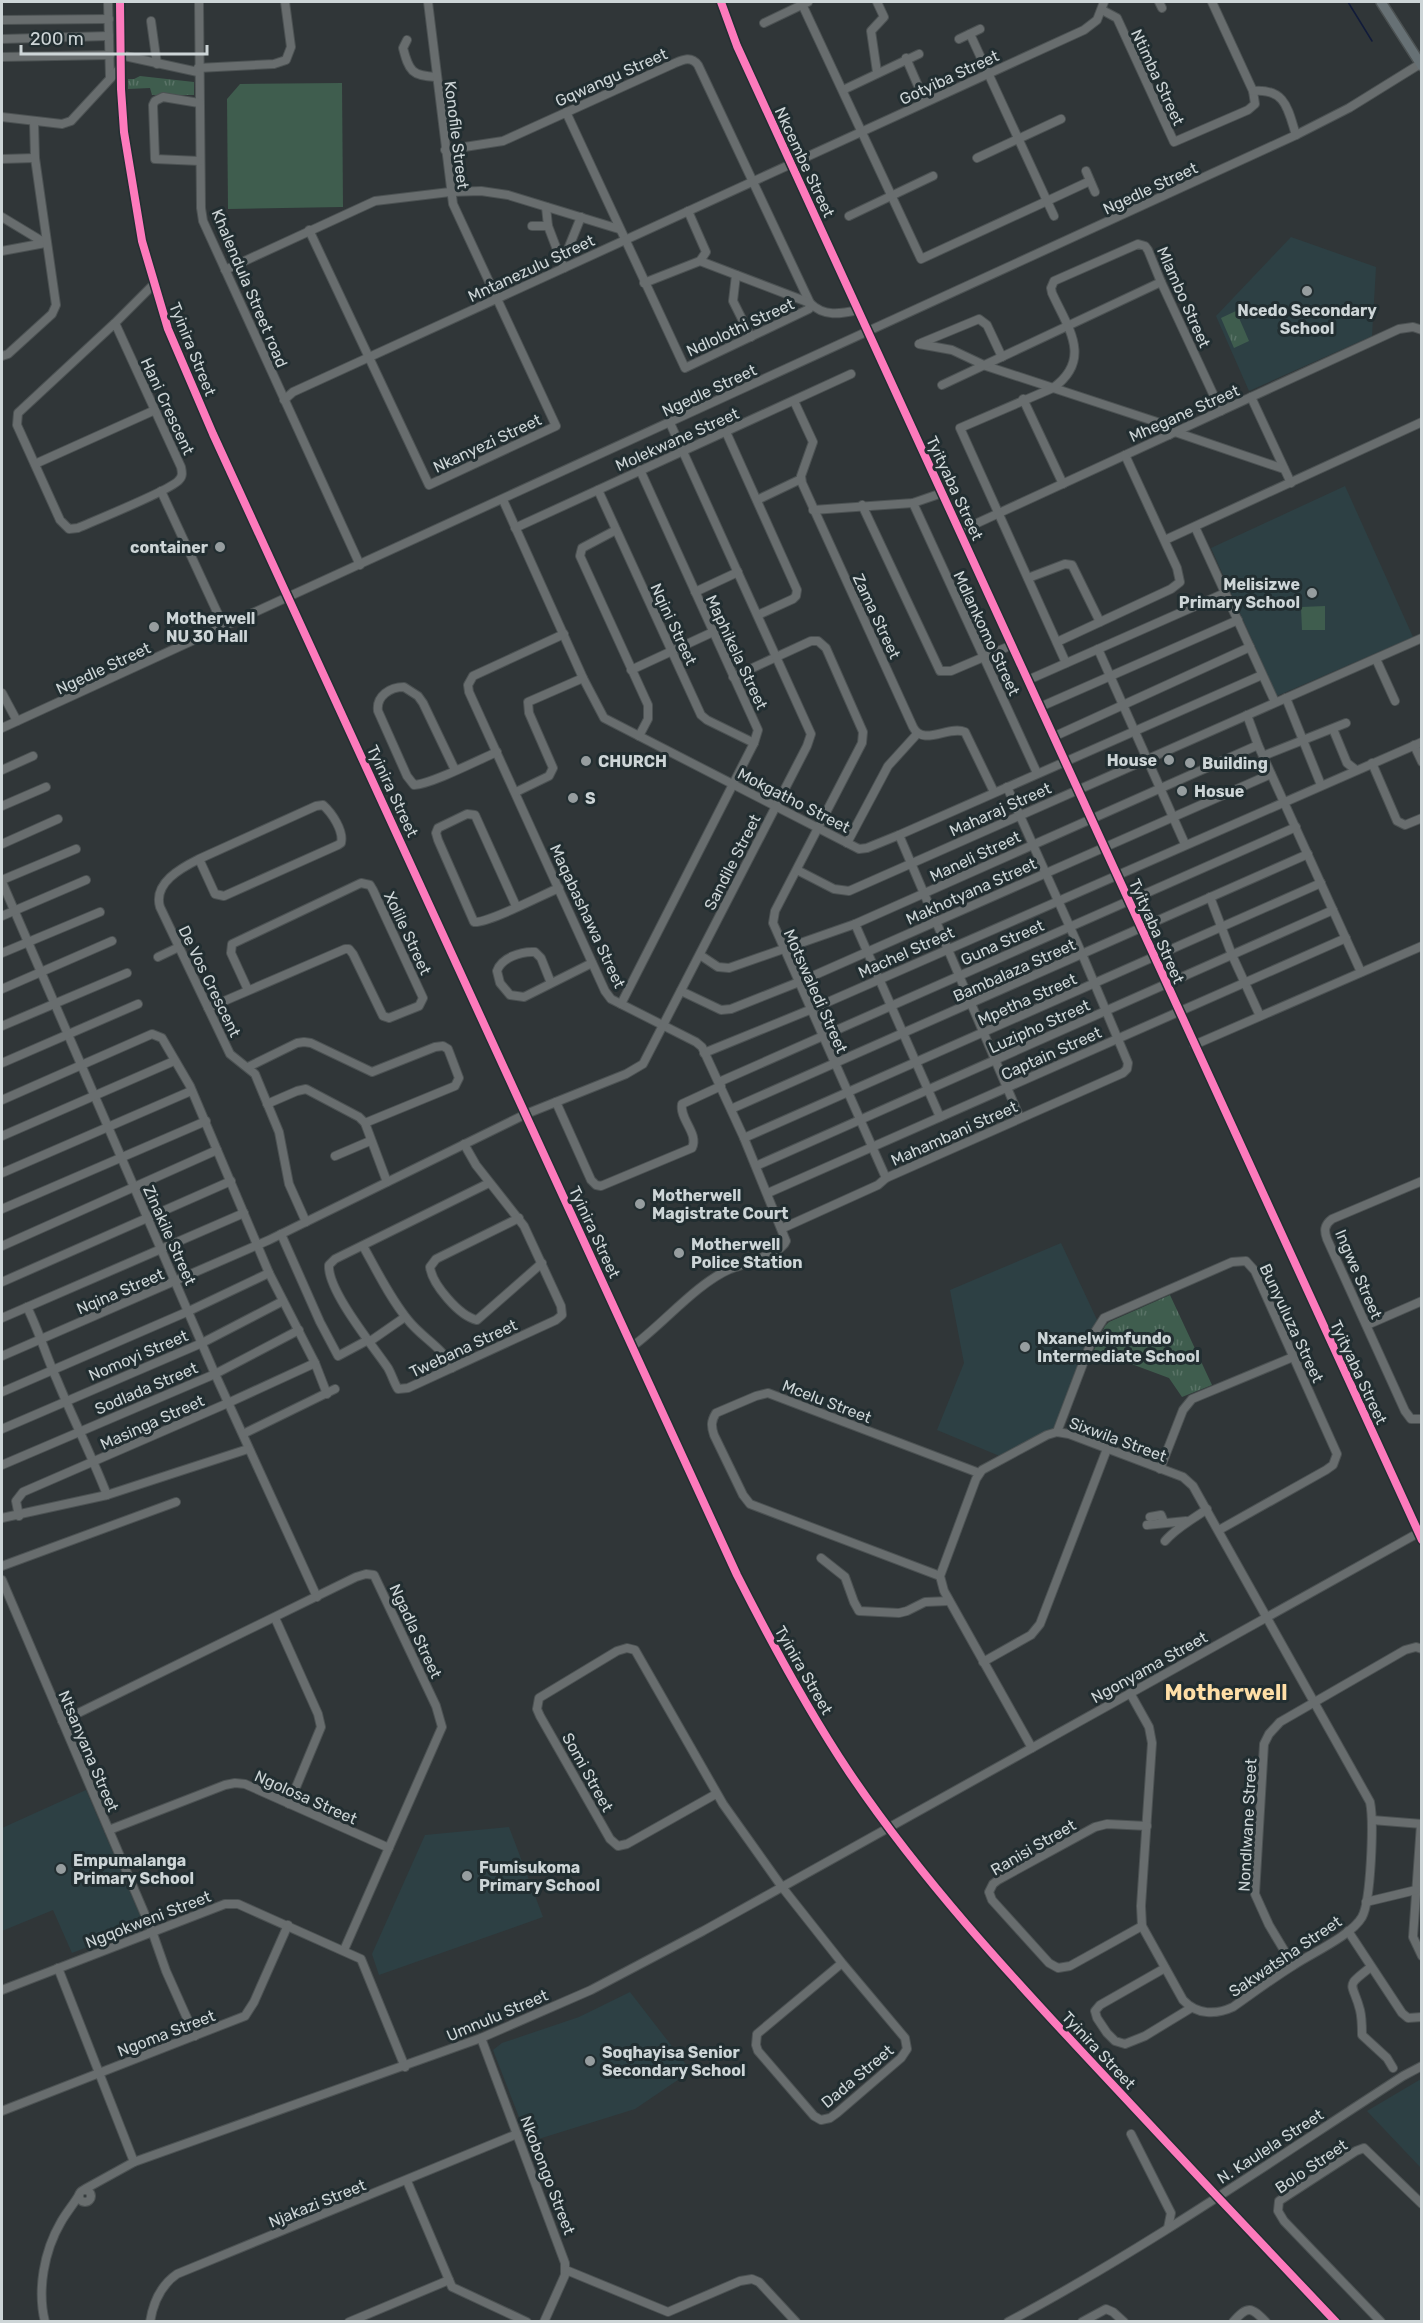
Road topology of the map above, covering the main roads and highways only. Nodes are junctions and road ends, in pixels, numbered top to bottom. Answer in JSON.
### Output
{"nodes":[{"id":1,"x":1381,"y":2,"type":"edge"},
{"id":2,"x":1421,"y":65,"type":"edge"}],
"edges":[{"from":1,"to":2,"type":"main road"}]}
